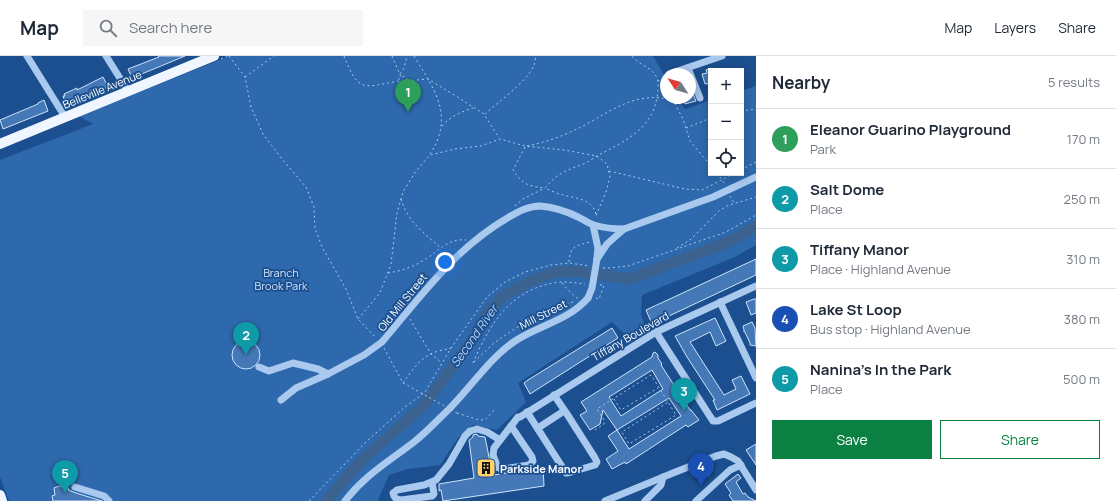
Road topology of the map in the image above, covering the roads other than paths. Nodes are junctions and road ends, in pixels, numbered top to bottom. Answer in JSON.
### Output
{"nodes":[{"id":1,"x":27,"y":56,"type":"edge"},
{"id":2,"x":106,"y":56,"type":"edge"},
{"id":3,"x":722,"y":56,"type":"edge"},
{"id":4,"x":216,"y":58,"type":"edge"},
{"id":5,"x":688,"y":68,"type":"edge"},
{"id":6,"x":696,"y":88,"type":"edge"},
{"id":7,"x":128,"y":91,"type":"junction"},
{"id":8,"x":700,"y":98,"type":"dead end"},
{"id":9,"x":64,"y":118,"type":"junction"},
{"id":10,"x":0,"y":144,"type":"edge"},
{"id":11,"x":756,"y":178,"type":"edge"},
{"id":12,"x":593,"y":225,"type":"junction"},
{"id":13,"x":624,"y":229,"type":"junction"},
{"id":14,"x":597,"y":259,"type":"junction"},
{"id":15,"x":756,"y":286,"type":"edge"},
{"id":16,"x":720,"y":302,"type":"junction"},
{"id":17,"x":656,"y":332,"type":"junction"},
{"id":18,"x":259,"y":367,"type":"dead end"},
{"id":19,"x":328,"y":374,"type":"junction"},
{"id":20,"x":756,"y":378,"type":"edge"},
{"id":21,"x":554,"y":395,"type":"junction"},
{"id":22,"x":281,"y":400,"type":"dead end"},
{"id":23,"x":756,"y":403,"type":"edge"},
{"id":24,"x":564,"y":411,"type":"junction"},
{"id":25,"x":519,"y":419,"type":"junction"},
{"id":26,"x":538,"y":428,"type":"junction"},
{"id":27,"x":500,"y":440,"type":"junction"},
{"id":28,"x":741,"y":465,"type":"junction"},
{"id":29,"x":663,"y":477,"type":"junction"},
{"id":30,"x":432,"y":482,"type":"junction"},
{"id":31,"x":75,"y":487,"type":"dead end"},
{"id":32,"x":756,"y":490,"type":"edge"},
{"id":33,"x":0,"y":495,"type":"edge"},
{"id":34,"x":2,"y":501,"type":"edge"},
{"id":35,"x":109,"y":501,"type":"edge"},
{"id":36,"x":345,"y":501,"type":"edge"},
{"id":37,"x":605,"y":501,"type":"edge"},
{"id":38,"x":644,"y":501,"type":"edge"},
{"id":39,"x":696,"y":501,"type":"edge"}],
"edges":[{"from":1,"to":9,"type":"street"},
{"from":2,"to":7,"type":"street"},
{"from":3,"to":5,"type":"street"},
{"from":4,"to":7,"type":"main road","name":"Belleville Avenue"},
{"from":6,"to":8,"type":"street"},
{"from":7,"to":9,"type":"main road","name":"Belleville Avenue"},
{"from":9,"to":10,"type":"main road","name":"Belleville Avenue"},
{"from":11,"to":13,"type":"street"},
{"from":12,"to":13,"type":"street","name":"Old Mill Street"},
{"from":12,"to":14,"type":"street"},
{"from":12,"to":19,"type":"street","name":"Old Mill Street"},
{"from":13,"to":14,"type":"street"},
{"from":14,"to":36,"type":"street","name":"Mill Street","bridge":true},
{"from":15,"to":16,"type":"street","name":"Tiffany Boulevard"},
{"from":16,"to":17,"type":"street","name":"Tiffany Boulevard"},
{"from":16,"to":20,"type":"street"},
{"from":17,"to":21,"type":"street","name":"Tiffany Boulevard"},
{"from":17,"to":23,"type":"street"},
{"from":18,"to":19,"type":"street"},
{"from":19,"to":22,"type":"street","name":"Old Mill Street"},
{"from":21,"to":24,"type":"street"},
{"from":21,"to":25,"type":"street","name":"Tiffany Boulevard"},
{"from":24,"to":26,"type":"street"},
{"from":24,"to":26,"type":"street"},
{"from":25,"to":26,"type":"street"},
{"from":25,"to":27,"type":"street","name":"Tiffany Boulevard"},
{"from":25,"to":27,"type":"street","name":"Tiffany Boulevard"},
{"from":27,"to":30,"type":"street"},
{"from":28,"to":29,"type":"street"},
{"from":28,"to":32,"type":"street"},
{"from":28,"to":39,"type":"street"},
{"from":29,"to":37,"type":"street"},
{"from":29,"to":38,"type":"street"},
{"from":30,"to":30,"type":"street"},
{"from":31,"to":35,"type":"street"},
{"from":33,"to":34,"type":"main road"}]}
